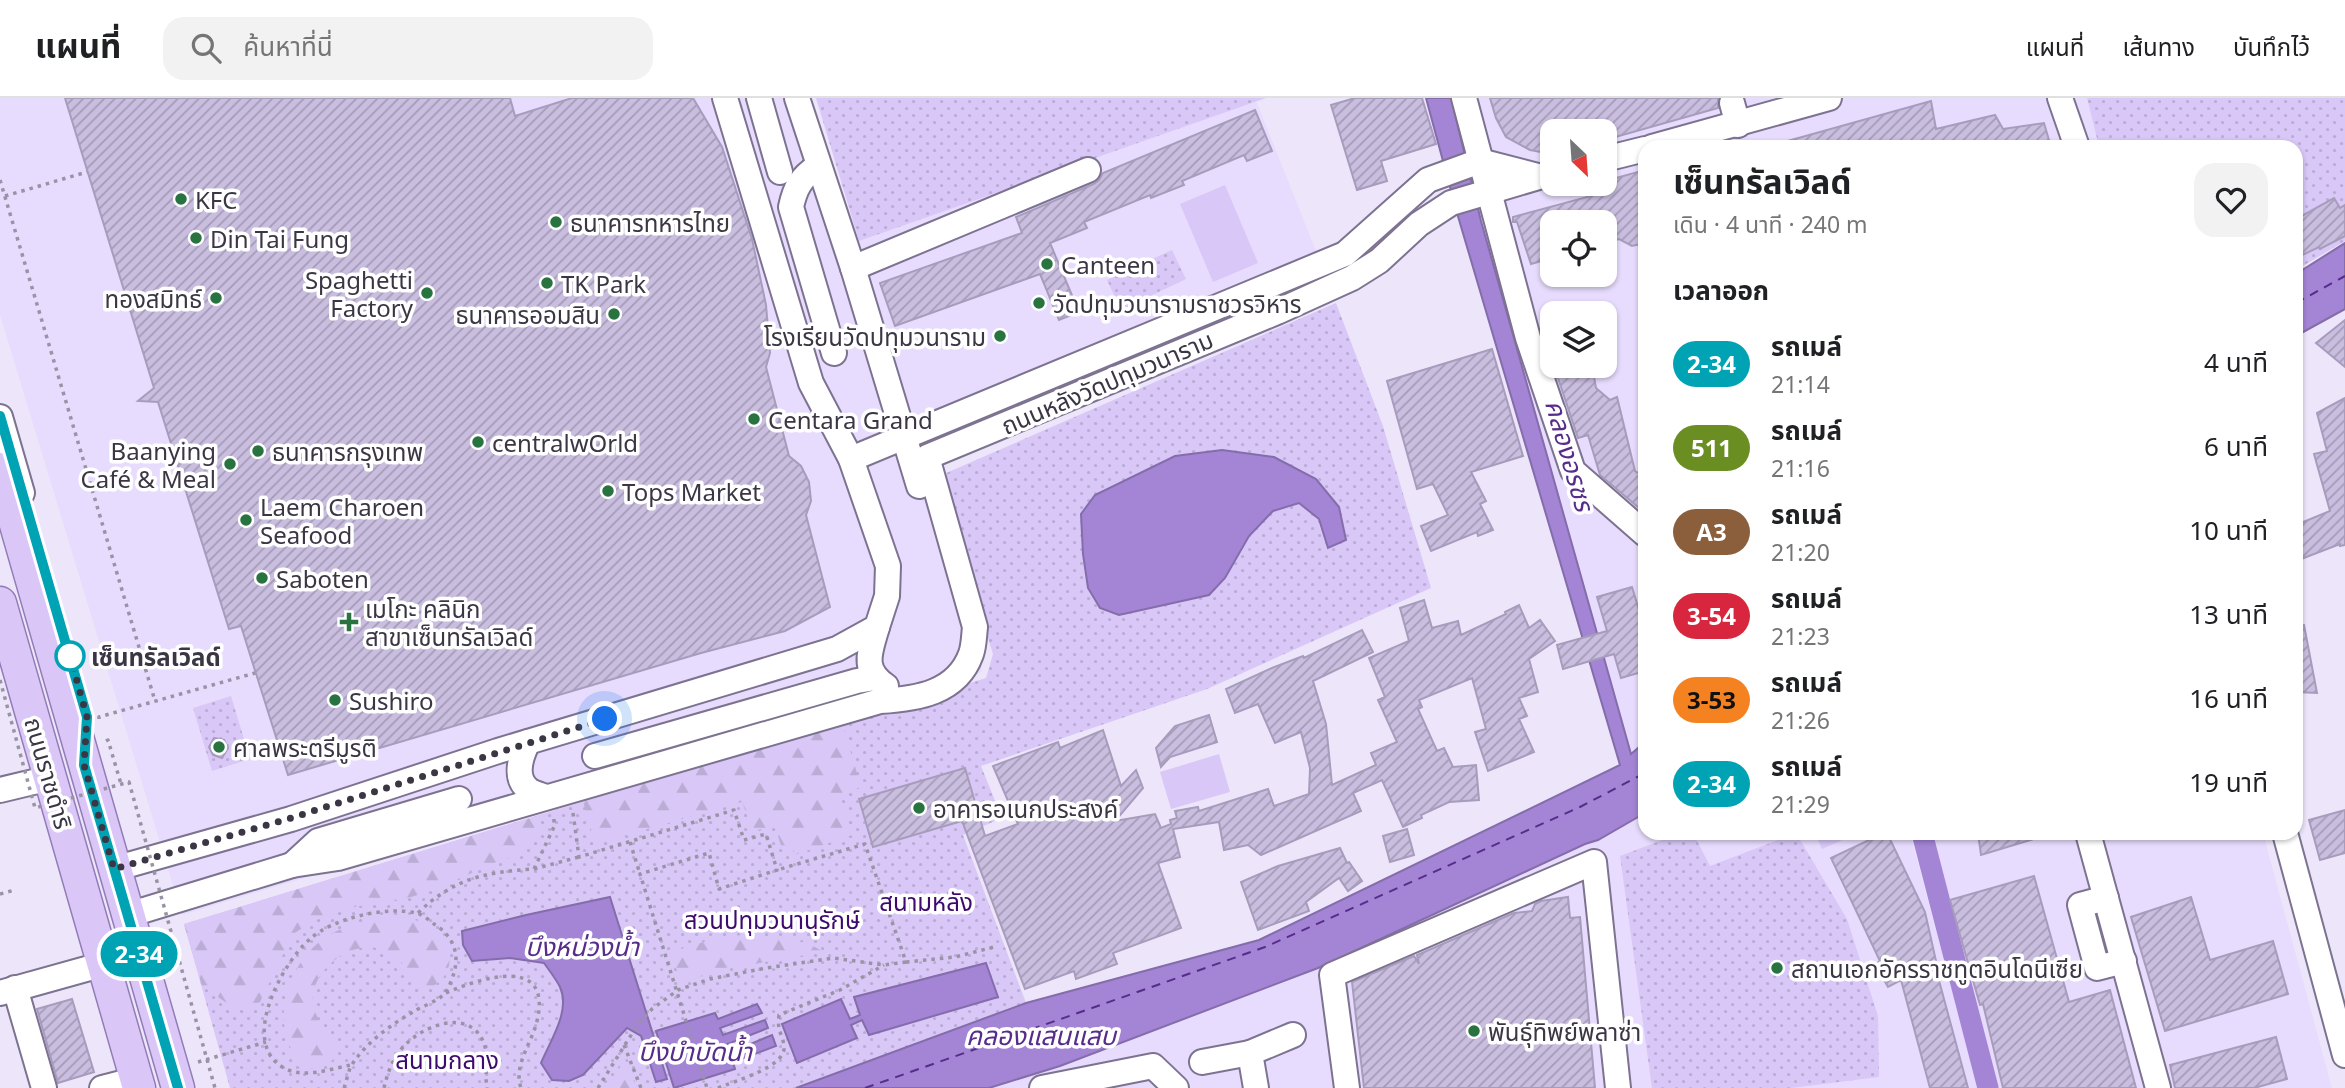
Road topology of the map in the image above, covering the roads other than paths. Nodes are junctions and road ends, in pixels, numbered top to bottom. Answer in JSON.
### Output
{"nodes":[{"id":1,"x":725,"y":98,"type":"edge"},
{"id":2,"x":759,"y":98,"type":"edge"},
{"id":3,"x":797,"y":98,"type":"edge"},
{"id":4,"x":1464,"y":98,"type":"edge"},
{"id":5,"x":1829,"y":98,"type":"edge"},
{"id":6,"x":2060,"y":98,"type":"edge"},
{"id":7,"x":1670,"y":140,"type":"edge"},
{"id":8,"x":2075,"y":140,"type":"edge"},
{"id":9,"x":1638,"y":151,"type":"edge"},
{"id":10,"x":1617,"y":156,"type":"edge"},
{"id":11,"x":1474,"y":163,"type":"junction"},
{"id":12,"x":818,"y":166,"type":"junction"},
{"id":13,"x":1088,"y":170,"type":"dead end"},
{"id":14,"x":780,"y":172,"type":"dead end"},
{"id":15,"x":1540,"y":173,"type":"edge"},
{"id":16,"x":1540,"y":176,"type":"edge"},
{"id":17,"x":752,"y":188,"type":"junction"},
{"id":18,"x":1483,"y":193,"type":"junction"},
{"id":19,"x":791,"y":207,"type":"junction"},
{"id":20,"x":853,"y":268,"type":"junction"},
{"id":21,"x":834,"y":353,"type":"dead end"},
{"id":22,"x":0,"y":417,"type":"edge"},
{"id":23,"x":904,"y":436,"type":"junction"},
{"id":24,"x":851,"y":459,"type":"junction"},
{"id":25,"x":2,"y":485,"type":"edge"},
{"id":26,"x":8,"y":527,"type":"edge"},
{"id":27,"x":1638,"y":528,"type":"edge"},
{"id":28,"x":0,"y":603,"type":"edge"},
{"id":29,"x":877,"y":627,"type":"junction"},
{"id":30,"x":0,"y":629,"type":"edge"},
{"id":31,"x":874,"y":680,"type":"junction"},
{"id":32,"x":528,"y":742,"type":"junction"},
{"id":33,"x":593,"y":750,"type":"dead end"},
{"id":34,"x":500,"y":751,"type":"junction"},
{"id":35,"x":84,"y":765,"type":"junction"},
{"id":36,"x":47,"y":778,"type":"junction"},
{"id":37,"x":0,"y":790,"type":"edge"},
{"id":38,"x":556,"y":794,"type":"junction"},
{"id":39,"x":510,"y":807,"type":"junction"},
{"id":40,"x":291,"y":818,"type":"junction"},
{"id":41,"x":2090,"y":840,"type":"edge"},
{"id":42,"x":2287,"y":840,"type":"edge"},
{"id":43,"x":318,"y":841,"type":"junction"},
{"id":44,"x":292,"y":865,"type":"junction"},
{"id":45,"x":114,"y":869,"type":"junction"},
{"id":46,"x":128,"y":915,"type":"junction"},
{"id":47,"x":101,"y":953,"type":"junction"},
{"id":48,"x":8,"y":990,"type":"edge"},
{"id":49,"x":1293,"y":1035,"type":"dead end"},
{"id":50,"x":1250,"y":1053,"type":"junction"},
{"id":51,"x":2345,"y":1055,"type":"edge"},
{"id":52,"x":1202,"y":1062,"type":"dead end"},
{"id":53,"x":187,"y":1075,"type":"edge"},
{"id":54,"x":138,"y":1083,"type":"edge"},
{"id":55,"x":44,"y":1088,"type":"edge"},
{"id":56,"x":102,"y":1088,"type":"edge"},
{"id":57,"x":1042,"y":1088,"type":"edge"},
{"id":58,"x":1176,"y":1088,"type":"edge"},
{"id":59,"x":1256,"y":1088,"type":"edge"},
{"id":60,"x":1347,"y":1088,"type":"edge"},
{"id":61,"x":1618,"y":1088,"type":"edge"},
{"id":62,"x":2158,"y":1088,"type":"edge"}],
"edges":[{"from":1,"to":17,"type":"street"},
{"from":2,"to":14,"type":"street"},
{"from":3,"to":12,"type":"street"},
{"from":4,"to":11,"type":"street"},
{"from":5,"to":7,"type":"street"},
{"from":6,"to":8,"type":"street"},
{"from":9,"to":10,"type":"street"},
{"from":11,"to":15,"type":"street","name":"ถนนหลังวัดปทุมวนาราม"},
{"from":11,"to":18,"type":"street"},
{"from":11,"to":23,"type":"street","name":"ถนนหลังวัดปทุมวนาราม"},
{"from":12,"to":19,"type":"street"},
{"from":12,"to":20,"type":"street"},
{"from":13,"to":20,"type":"street"},
{"from":16,"to":18,"type":"street","name":"ถนนหลังวัดปทุมวนาราม"},
{"from":17,"to":19,"type":"street"},
{"from":17,"to":24,"type":"street"},
{"from":18,"to":27,"type":"street"},
{"from":18,"to":31,"type":"street","name":"ถนนหลังวัดปทุมวนาราม"},
{"from":19,"to":21,"type":"street"},
{"from":20,"to":23,"type":"street"},
{"from":22,"to":35,"type":"street","name":"ถนนราชดำริ"},
{"from":23,"to":24,"type":"street","name":"ถนนหลังวัดปทุมวนาราม"},
{"from":23,"to":31,"type":"street"},
{"from":24,"to":29,"type":"street"},
{"from":25,"to":26,"type":"main road","name":"ถนนราชดำริ"},
{"from":26,"to":35,"type":"main road","name":"ถนนราชดำริ"},
{"from":28,"to":36,"type":"main road","name":"ถนนราชดำริ"},
{"from":29,"to":31,"type":"street"},
{"from":29,"to":32,"type":"street"},
{"from":30,"to":36,"type":"street","name":"ถนนราชดำริ"},
{"from":31,"to":33,"type":"street"},
{"from":31,"to":38,"type":"street"},
{"from":32,"to":34,"type":"street"},
{"from":32,"to":38,"type":"street"},
{"from":34,"to":39,"type":"street"},
{"from":34,"to":40,"type":"street"},
{"from":35,"to":45,"type":"main road","name":"ถนนราชดำริ"},
{"from":36,"to":37,"type":"street"},
{"from":36,"to":47,"type":"main road","name":"ถนนราชดำริ"},
{"from":38,"to":39,"type":"street"},
{"from":39,"to":44,"type":"street"},
{"from":40,"to":43,"type":"street"},
{"from":40,"to":43,"type":"street"},
{"from":40,"to":45,"type":"street"},
{"from":41,"to":62,"type":"street"},
{"from":42,"to":51,"type":"street"},
{"from":43,"to":44,"type":"street"},
{"from":44,"to":46,"type":"street"},
{"from":45,"to":46,"type":"main road","name":"ถนนราชดำริ"},
{"from":46,"to":53,"type":"main road","name":"ถนนราชดำริ"},
{"from":47,"to":48,"type":"street"},
{"from":47,"to":54,"type":"main road","name":"ถนนราชดำริ"},
{"from":48,"to":55,"type":"street"},
{"from":49,"to":50,"type":"street"},
{"from":50,"to":52,"type":"street"},
{"from":50,"to":59,"type":"street"},
{"from":54,"to":56,"type":"street"},
{"from":57,"to":58,"type":"street"},
{"from":60,"to":61,"type":"street"}]}
